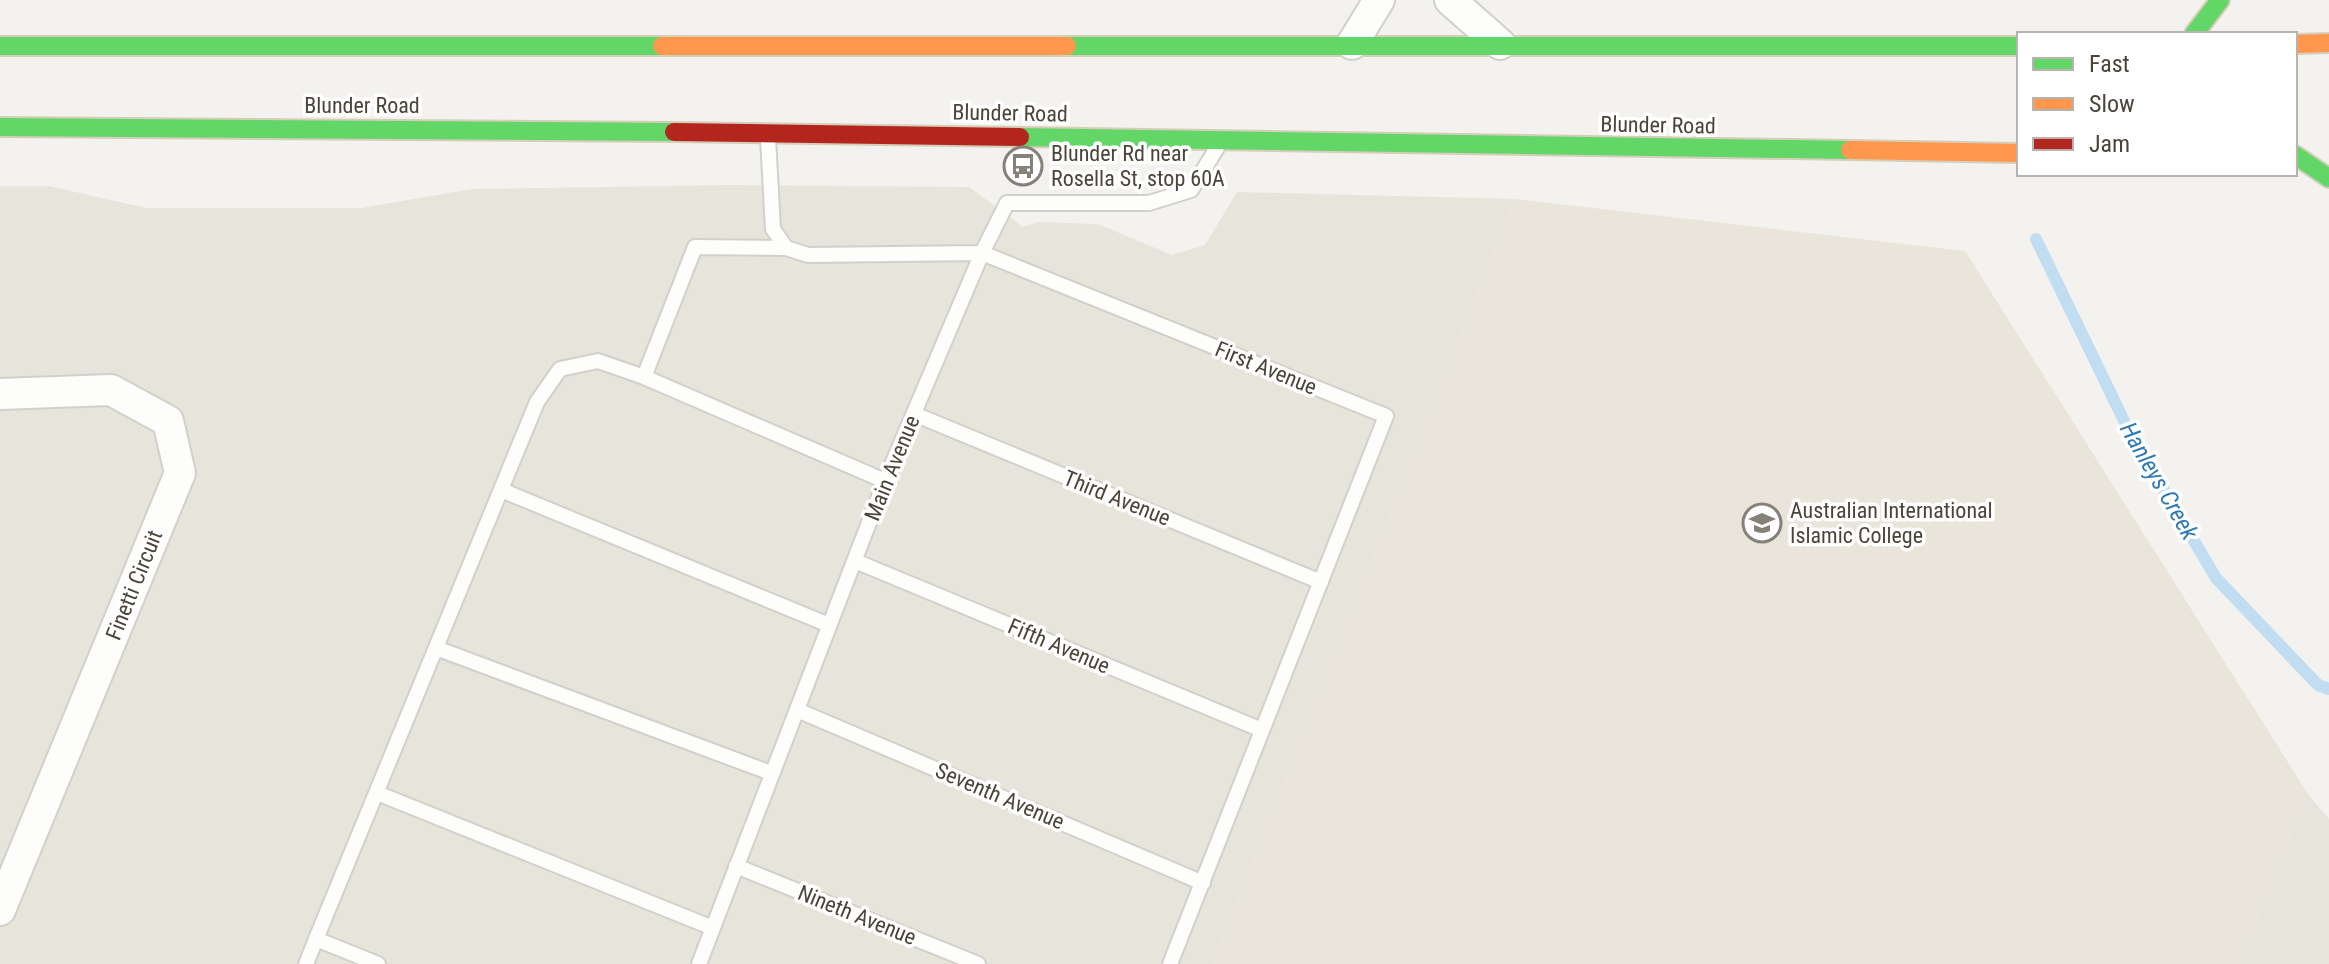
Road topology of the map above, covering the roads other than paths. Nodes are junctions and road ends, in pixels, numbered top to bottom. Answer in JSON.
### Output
{"nodes":[{"id":1,"x":1379,"y":0,"type":"edge"},
{"id":2,"x":1450,"y":0,"type":"edge"},
{"id":3,"x":2220,"y":0,"type":"edge"},
{"id":4,"x":2196,"y":32,"type":"edge"},
{"id":5,"x":2329,"y":43,"type":"edge"},
{"id":6,"x":1352,"y":44,"type":"junction"},
{"id":7,"x":1500,"y":44,"type":"junction"},
{"id":8,"x":2297,"y":44,"type":"edge"},
{"id":9,"x":0,"y":46,"type":"edge"},
{"id":10,"x":2017,"y":46,"type":"edge"},
{"id":11,"x":0,"y":127,"type":"edge"},
{"id":12,"x":768,"y":134,"type":"junction"},
{"id":13,"x":1221,"y":140,"type":"junction"},
{"id":14,"x":2017,"y":153,"type":"edge"},
{"id":15,"x":2329,"y":153,"type":"edge"},
{"id":16,"x":2297,"y":154,"type":"edge"},
{"id":17,"x":2297,"y":155,"type":"edge"},
{"id":18,"x":2329,"y":178,"type":"edge"},
{"id":19,"x":786,"y":248,"type":"junction"},
{"id":20,"x":982,"y":253,"type":"junction"},
{"id":21,"x":644,"y":377,"type":"junction"},
{"id":22,"x":0,"y":394,"type":"edge"},
{"id":23,"x":914,"y":414,"type":"junction"},
{"id":24,"x":885,"y":481,"type":"junction"},
{"id":25,"x":501,"y":490,"type":"junction"},
{"id":26,"x":855,"y":561,"type":"junction"},
{"id":27,"x":1321,"y":582,"type":"junction"},
{"id":28,"x":829,"y":625,"type":"junction"},
{"id":29,"x":436,"y":648,"type":"junction"},
{"id":30,"x":797,"y":710,"type":"junction"},
{"id":31,"x":1262,"y":730,"type":"junction"},
{"id":32,"x":771,"y":773,"type":"junction"},
{"id":33,"x":377,"y":793,"type":"junction"},
{"id":34,"x":736,"y":866,"type":"junction"},
{"id":35,"x":1203,"y":883,"type":"junction"},
{"id":36,"x":0,"y":910,"type":"edge"},
{"id":37,"x":713,"y":928,"type":"junction"},
{"id":38,"x":316,"y":939,"type":"junction"},
{"id":39,"x":306,"y":964,"type":"edge"},
{"id":40,"x":378,"y":964,"type":"edge"},
{"id":41,"x":699,"y":964,"type":"edge"},
{"id":42,"x":978,"y":964,"type":"edge"},
{"id":43,"x":1170,"y":964,"type":"edge"}],
"edges":[{"from":1,"to":6,"type":"street"},
{"from":2,"to":7,"type":"street"},
{"from":3,"to":4,"type":"main road"},
{"from":5,"to":8,"type":"main road"},
{"from":6,"to":7,"type":"main road"},
{"from":6,"to":9,"type":"main road"},
{"from":7,"to":10,"type":"main road"},
{"from":11,"to":12,"type":"main road","name":"Blunder Road"},
{"from":12,"to":13,"type":"main road","name":"Blunder Road"},
{"from":12,"to":19,"type":"lane"},
{"from":13,"to":14,"type":"main road","name":"Blunder Road"},
{"from":13,"to":20,"type":"lane","name":"Main Avenue"},
{"from":15,"to":16,"type":"main road"},
{"from":17,"to":18,"type":"main road"},
{"from":19,"to":20,"type":"lane"},
{"from":19,"to":21,"type":"lane"},
{"from":20,"to":23,"type":"lane","name":"Main Avenue"},
{"from":20,"to":27,"type":"lane","name":"First Avenue"},
{"from":21,"to":24,"type":"lane"},
{"from":21,"to":25,"type":"lane"},
{"from":22,"to":36,"type":"street","name":"Finetti Circuit"},
{"from":23,"to":24,"type":"lane","name":"Main Avenue"},
{"from":23,"to":27,"type":"lane","name":"Third Avenue"},
{"from":24,"to":26,"type":"lane","name":"Main Avenue"},
{"from":25,"to":28,"type":"lane"},
{"from":25,"to":29,"type":"lane"},
{"from":26,"to":28,"type":"lane","name":"Main Avenue"},
{"from":26,"to":31,"type":"lane","name":"Fifth Avenue"},
{"from":27,"to":31,"type":"lane"},
{"from":28,"to":30,"type":"lane","name":"Main Avenue"},
{"from":29,"to":32,"type":"lane"},
{"from":29,"to":33,"type":"lane"},
{"from":30,"to":32,"type":"lane","name":"Main Avenue"},
{"from":30,"to":35,"type":"lane","name":"Seventh Avenue"},
{"from":31,"to":35,"type":"lane"},
{"from":32,"to":34,"type":"lane","name":"Main Avenue"},
{"from":33,"to":37,"type":"lane"},
{"from":33,"to":38,"type":"lane"},
{"from":34,"to":37,"type":"lane","name":"Main Avenue"},
{"from":34,"to":42,"type":"lane","name":"Nineth Avenue"},
{"from":35,"to":43,"type":"lane"},
{"from":37,"to":41,"type":"lane","name":"Main Avenue"},
{"from":38,"to":39,"type":"lane"},
{"from":38,"to":40,"type":"lane"}]}
